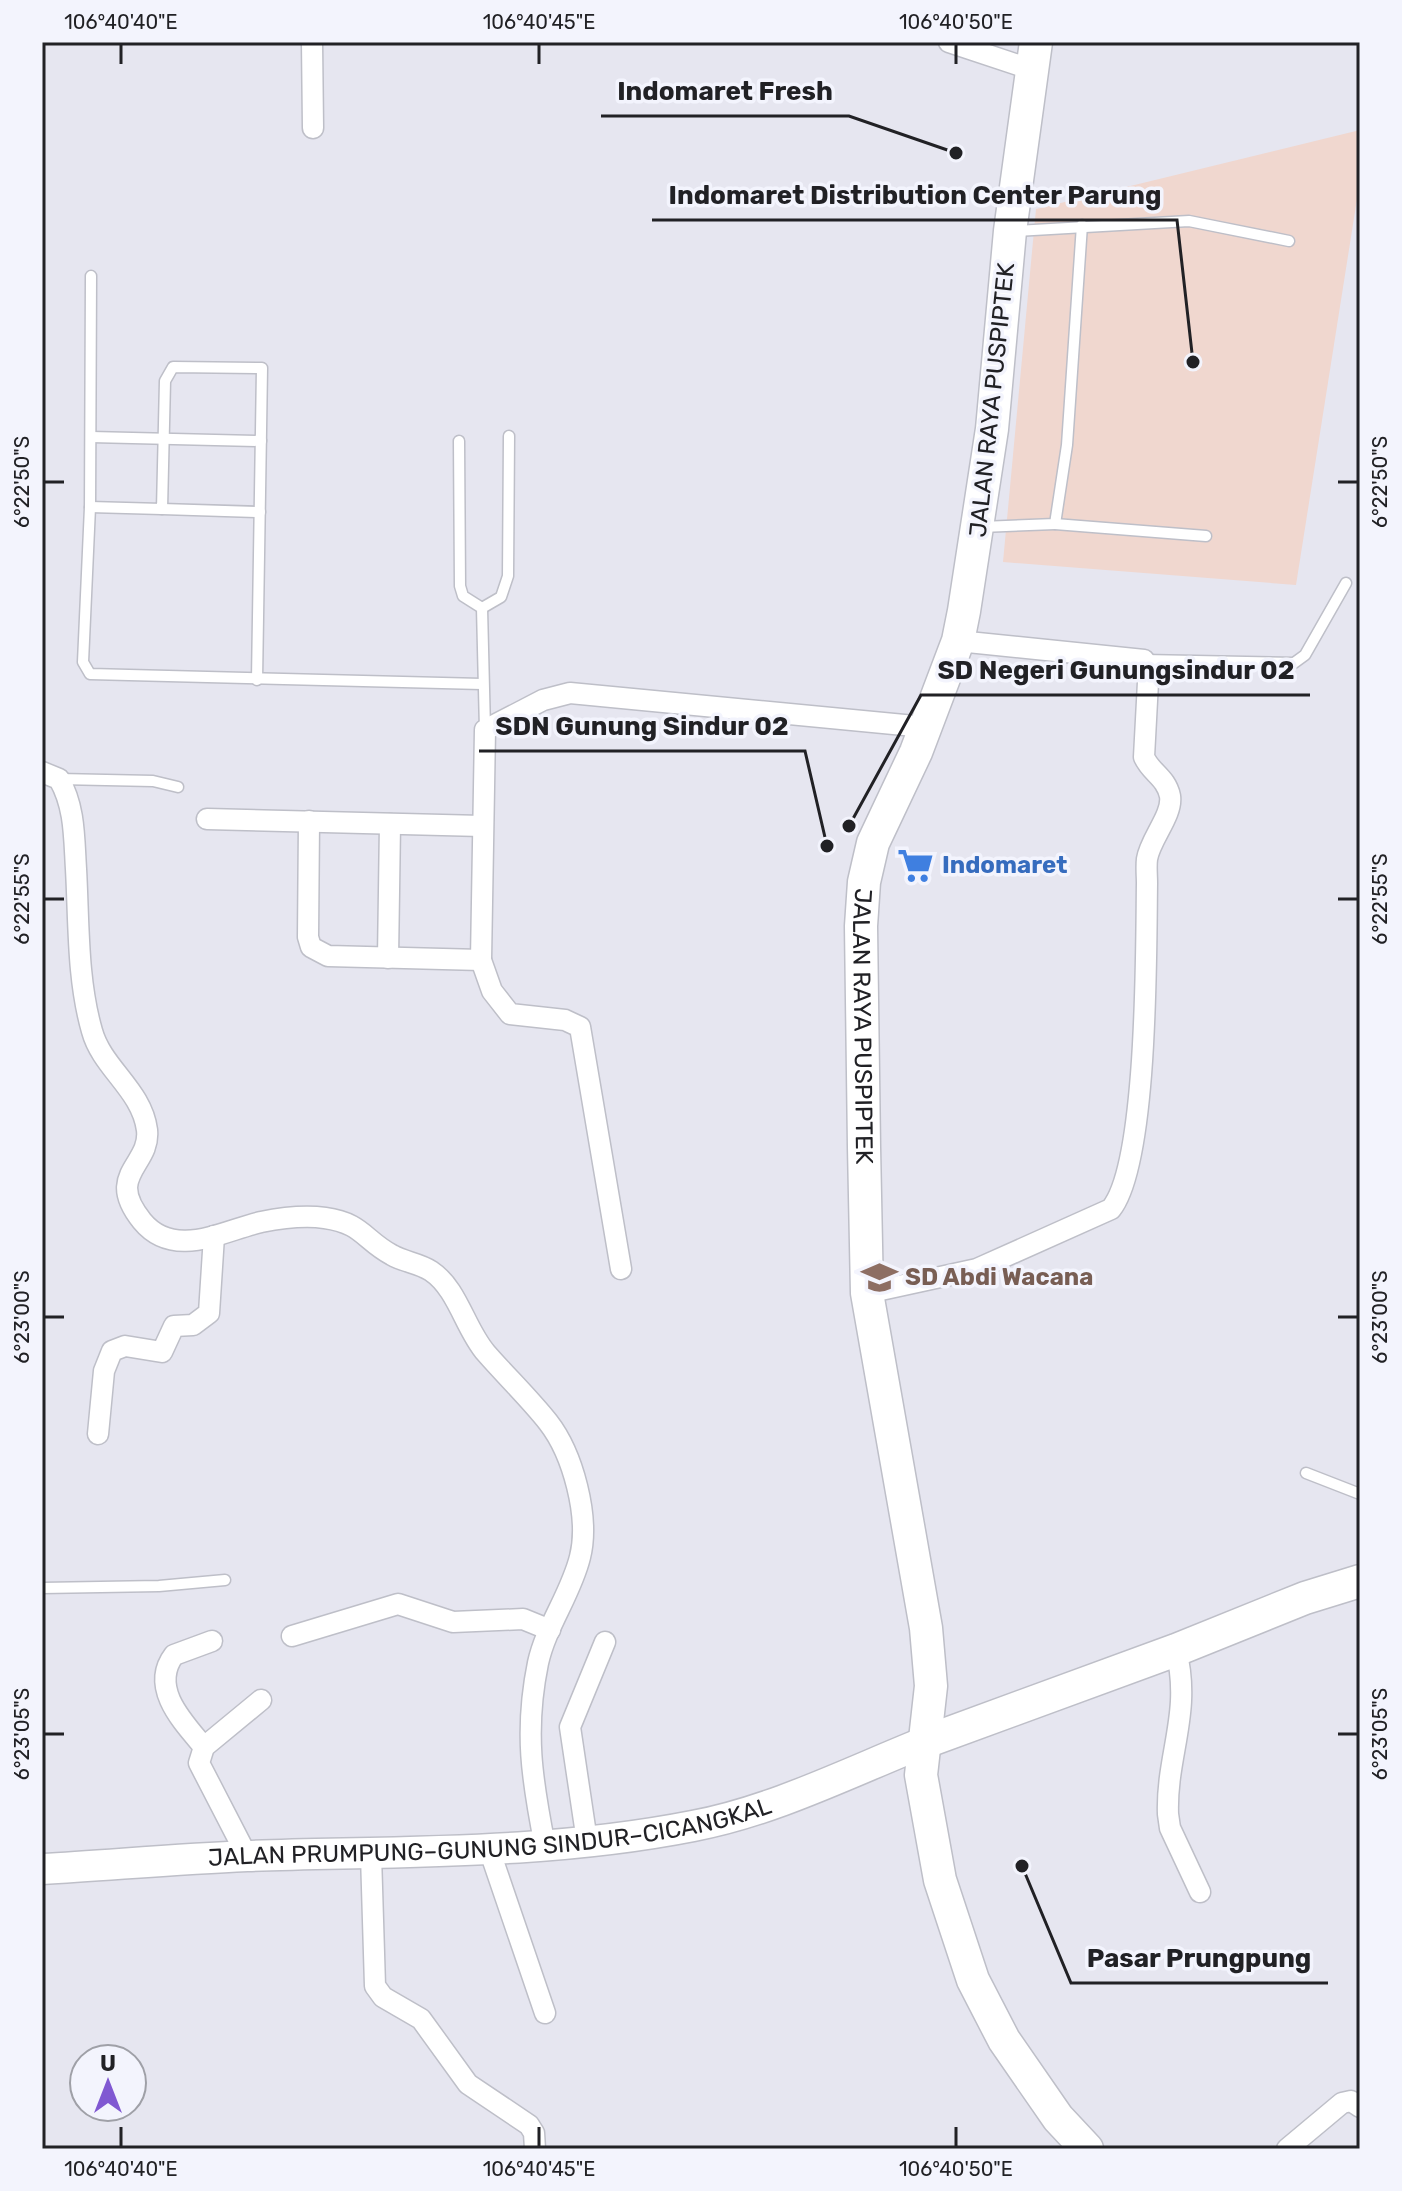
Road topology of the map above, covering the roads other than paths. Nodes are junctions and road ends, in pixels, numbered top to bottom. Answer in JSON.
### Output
{"nodes":[{"id":1,"x":312,"y":42,"type":"edge"},
{"id":2,"x":949,"y":42,"type":"edge"},
{"id":3,"x":1033,"y":55,"type":"edge"},
{"id":4,"x":313,"y":128,"type":"dead end"},
{"id":5,"x":1082,"y":225,"type":"junction"},
{"id":6,"x":1010,"y":231,"type":"junction"},
{"id":7,"x":1289,"y":241,"type":"dead end"},
{"id":8,"x":91,"y":276,"type":"dead end"},
{"id":9,"x":509,"y":436,"type":"dead end"},
{"id":10,"x":91,"y":437,"type":"junction"},
{"id":11,"x":163,"y":439,"type":"junction"},
{"id":12,"x":261,"y":441,"type":"junction"},
{"id":13,"x":459,"y":441,"type":"dead end"},
{"id":14,"x":90,"y":507,"type":"junction"},
{"id":15,"x":162,"y":509,"type":"junction"},
{"id":16,"x":260,"y":512,"type":"junction"},
{"id":17,"x":1055,"y":524,"type":"junction"},
{"id":18,"x":979,"y":527,"type":"junction"},
{"id":19,"x":1206,"y":536,"type":"dead end"},
{"id":20,"x":1346,"y":583,"type":"dead end"},
{"id":21,"x":482,"y":608,"type":"junction"},
{"id":22,"x":958,"y":641,"type":"junction"},
{"id":23,"x":1144,"y":660,"type":"junction"},
{"id":24,"x":257,"y":680,"type":"junction"},
{"id":25,"x":482,"y":684,"type":"junction"},
{"id":26,"x":925,"y":727,"type":"junction"},
{"id":27,"x":485,"y":730,"type":"junction"},
{"id":28,"x":50,"y":775,"type":"edge"},
{"id":29,"x":178,"y":787,"type":"dead end"},
{"id":30,"x":207,"y":819,"type":"dead end"},
{"id":31,"x":309,"y":821,"type":"junction"},
{"id":32,"x":390,"y":824,"type":"junction"},
{"id":33,"x":482,"y":826,"type":"junction"},
{"id":34,"x":388,"y":958,"type":"junction"},
{"id":35,"x":481,"y":960,"type":"junction"},
{"id":36,"x":214,"y":1236,"type":"junction"},
{"id":37,"x":621,"y":1269,"type":"dead end"},
{"id":38,"x":867,"y":1293,"type":"junction"},
{"id":39,"x":98,"y":1434,"type":"dead end"},
{"id":40,"x":1306,"y":1473,"type":"dead end"},
{"id":41,"x":1360,"y":1494,"type":"edge"},
{"id":42,"x":225,"y":1580,"type":"dead end"},
{"id":43,"x":1360,"y":1581,"type":"edge"},
{"id":44,"x":42,"y":1588,"type":"edge"},
{"id":45,"x":550,"y":1630,"type":"junction"},
{"id":46,"x":292,"y":1636,"type":"dead end"},
{"id":47,"x":212,"y":1641,"type":"dead end"},
{"id":48,"x":605,"y":1642,"type":"dead end"},
{"id":49,"x":1176,"y":1650,"type":"junction"},
{"id":50,"x":261,"y":1700,"type":"dead end"},
{"id":51,"x":925,"y":1742,"type":"junction"},
{"id":52,"x":204,"y":1747,"type":"junction"},
{"id":53,"x":587,"y":1841,"type":"junction"},
{"id":54,"x":545,"y":1846,"type":"junction"},
{"id":55,"x":489,"y":1849,"type":"junction"},
{"id":56,"x":371,"y":1855,"type":"junction"},
{"id":57,"x":247,"y":1856,"type":"junction"},
{"id":58,"x":42,"y":1869,"type":"edge"},
{"id":59,"x":1200,"y":1892,"type":"dead end"},
{"id":60,"x":545,"y":2013,"type":"dead end"},
{"id":61,"x":1360,"y":2107,"type":"edge"},
{"id":62,"x":535,"y":2149,"type":"edge"},
{"id":63,"x":1087,"y":2149,"type":"edge"},
{"id":64,"x":1287,"y":2149,"type":"edge"}],
"edges":[{"from":1,"to":4,"type":"street"},
{"from":2,"to":3,"type":"street"},
{"from":3,"to":6,"type":"main road","name":"JALAN RAYA PUSPIPTEK"},
{"from":5,"to":6,"type":"lane"},
{"from":5,"to":7,"type":"lane"},
{"from":5,"to":17,"type":"lane"},
{"from":6,"to":18,"type":"main road","name":"JALAN RAYA PUSPIPTEK"},
{"from":8,"to":10,"type":"lane"},
{"from":9,"to":21,"type":"lane"},
{"from":10,"to":11,"type":"lane"},
{"from":10,"to":14,"type":"lane"},
{"from":11,"to":12,"type":"lane"},
{"from":11,"to":12,"type":"lane"},
{"from":11,"to":15,"type":"lane"},
{"from":12,"to":16,"type":"lane"},
{"from":13,"to":21,"type":"lane"},
{"from":14,"to":15,"type":"lane"},
{"from":14,"to":24,"type":"lane"},
{"from":15,"to":16,"type":"lane"},
{"from":16,"to":24,"type":"lane"},
{"from":17,"to":18,"type":"lane"},
{"from":17,"to":19,"type":"lane"},
{"from":18,"to":22,"type":"main road","name":"JALAN RAYA PUSPIPTEK"},
{"from":20,"to":23,"type":"lane"},
{"from":21,"to":25,"type":"lane"},
{"from":22,"to":23,"type":"street"},
{"from":22,"to":26,"type":"main road","name":"JALAN RAYA PUSPIPTEK"},
{"from":23,"to":38,"type":"street"},
{"from":24,"to":25,"type":"lane"},
{"from":25,"to":27,"type":"lane"},
{"from":26,"to":27,"type":"street"},
{"from":26,"to":38,"type":"main road","name":"JALAN RAYA PUSPIPTEK"},
{"from":27,"to":33,"type":"street"},
{"from":28,"to":29,"type":"lane"},
{"from":28,"to":36,"type":"street"},
{"from":30,"to":31,"type":"street"},
{"from":31,"to":32,"type":"street"},
{"from":31,"to":34,"type":"street"},
{"from":32,"to":33,"type":"street"},
{"from":32,"to":34,"type":"street"},
{"from":33,"to":35,"type":"street"},
{"from":34,"to":35,"type":"street"},
{"from":35,"to":37,"type":"street"},
{"from":36,"to":39,"type":"street"},
{"from":36,"to":45,"type":"street"},
{"from":38,"to":51,"type":"main road","name":"JALAN RAYA PUSPIPTEK"},
{"from":40,"to":41,"type":"lane"},
{"from":42,"to":44,"type":"lane"},
{"from":43,"to":49,"type":"main road"},
{"from":45,"to":46,"type":"street"},
{"from":45,"to":54,"type":"street"},
{"from":47,"to":52,"type":"street"},
{"from":48,"to":53,"type":"street"},
{"from":49,"to":51,"type":"main road"},
{"from":49,"to":59,"type":"street"},
{"from":50,"to":52,"type":"street"},
{"from":51,"to":53,"type":"main road","name":"JALAN PRUMPUNG–GUNUNG SINDUR–CICANGKAL"},
{"from":51,"to":63,"type":"main road","name":"JALAN RAYA PUSPIPTEK"},
{"from":52,"to":57,"type":"street"},
{"from":53,"to":54,"type":"main road","name":"JALAN PRUMPUNG–GUNUNG SINDUR–CICANGKAL"},
{"from":54,"to":55,"type":"main road","name":"JALAN PRUMPUNG–GUNUNG SINDUR–CICANGKAL"},
{"from":55,"to":56,"type":"main road","name":"JALAN PRUMPUNG–GUNUNG SINDUR–CICANGKAL"},
{"from":55,"to":60,"type":"street"},
{"from":56,"to":57,"type":"main road","name":"JALAN PRUMPUNG–GUNUNG SINDUR–CICANGKAL"},
{"from":56,"to":62,"type":"street"},
{"from":57,"to":58,"type":"main road","name":"JALAN PRUMPUNG–GUNUNG SINDUR–CICANGKAL"},
{"from":61,"to":64,"type":"street"}]}
